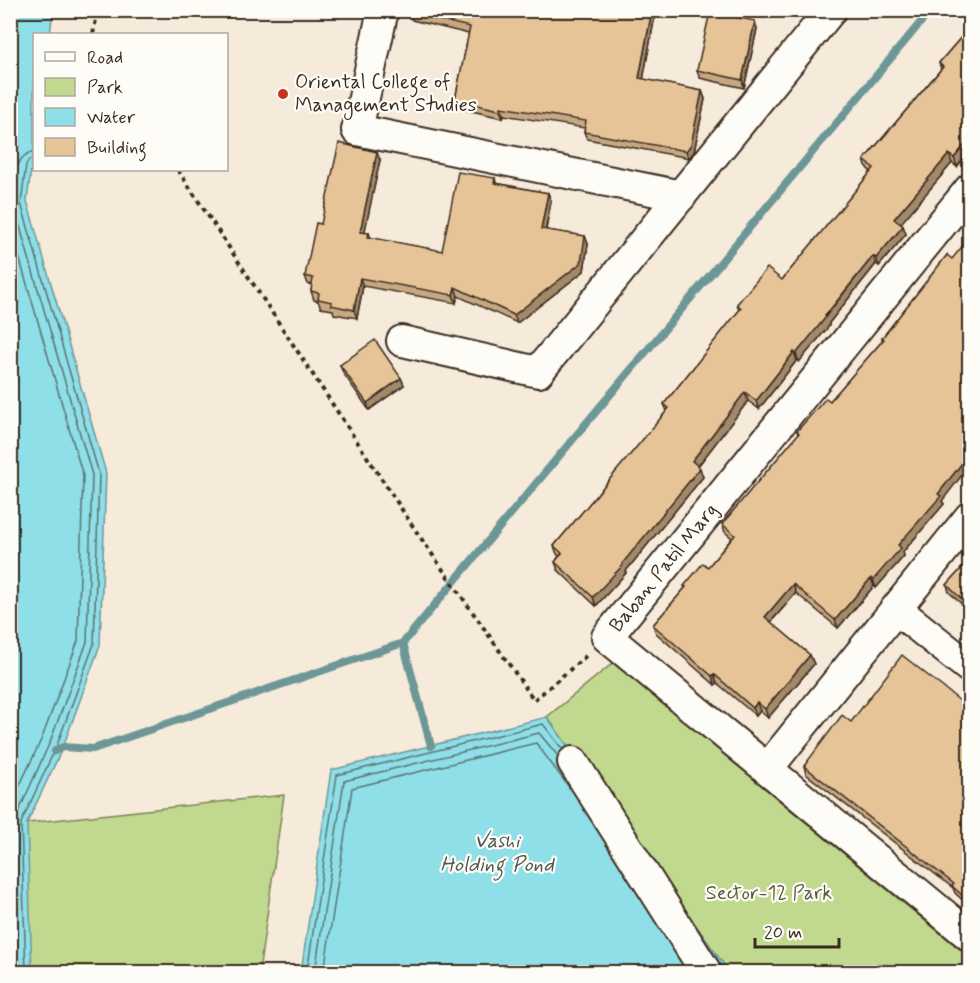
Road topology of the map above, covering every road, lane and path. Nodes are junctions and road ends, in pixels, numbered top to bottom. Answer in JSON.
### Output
{"nodes":[{"id":1,"x":98,"y":10,"type":"edge"},
{"id":2,"x":383,"y":10,"type":"edge"},
{"id":3,"x":831,"y":10,"type":"edge"},
{"id":4,"x":93,"y":33,"type":"edge"},
{"id":5,"x":179,"y":171,"type":"edge"},
{"id":6,"x":969,"y":189,"type":"edge"},
{"id":7,"x":681,"y":196,"type":"junction"},
{"id":8,"x":402,"y":341,"type":"dead end"},
{"id":9,"x":969,"y":517,"type":"edge"},
{"id":10,"x":896,"y":609,"type":"junction"},
{"id":11,"x":607,"y":638,"type":"junction"},
{"id":12,"x":969,"y":668,"type":"edge"},
{"id":13,"x":573,"y":762,"type":"dead end"},
{"id":14,"x":767,"y":770,"type":"junction"},
{"id":15,"x":969,"y":936,"type":"edge"},
{"id":16,"x":706,"y":972,"type":"edge"}],
"edges":[{"from":1,"to":4,"type":"path"},
{"from":2,"to":7,"type":"street"},
{"from":3,"to":7,"type":"street"},
{"from":5,"to":11,"type":"path"},
{"from":6,"to":11,"type":"street","name":"Baban Patil Marg"},
{"from":7,"to":8,"type":"street"},
{"from":9,"to":10,"type":"street"},
{"from":10,"to":12,"type":"street"},
{"from":10,"to":14,"type":"street"},
{"from":11,"to":14,"type":"street","name":"Baban Patil Marg"},
{"from":13,"to":16,"type":"street"},
{"from":14,"to":15,"type":"street","name":"Baban Patil Marg"}]}
